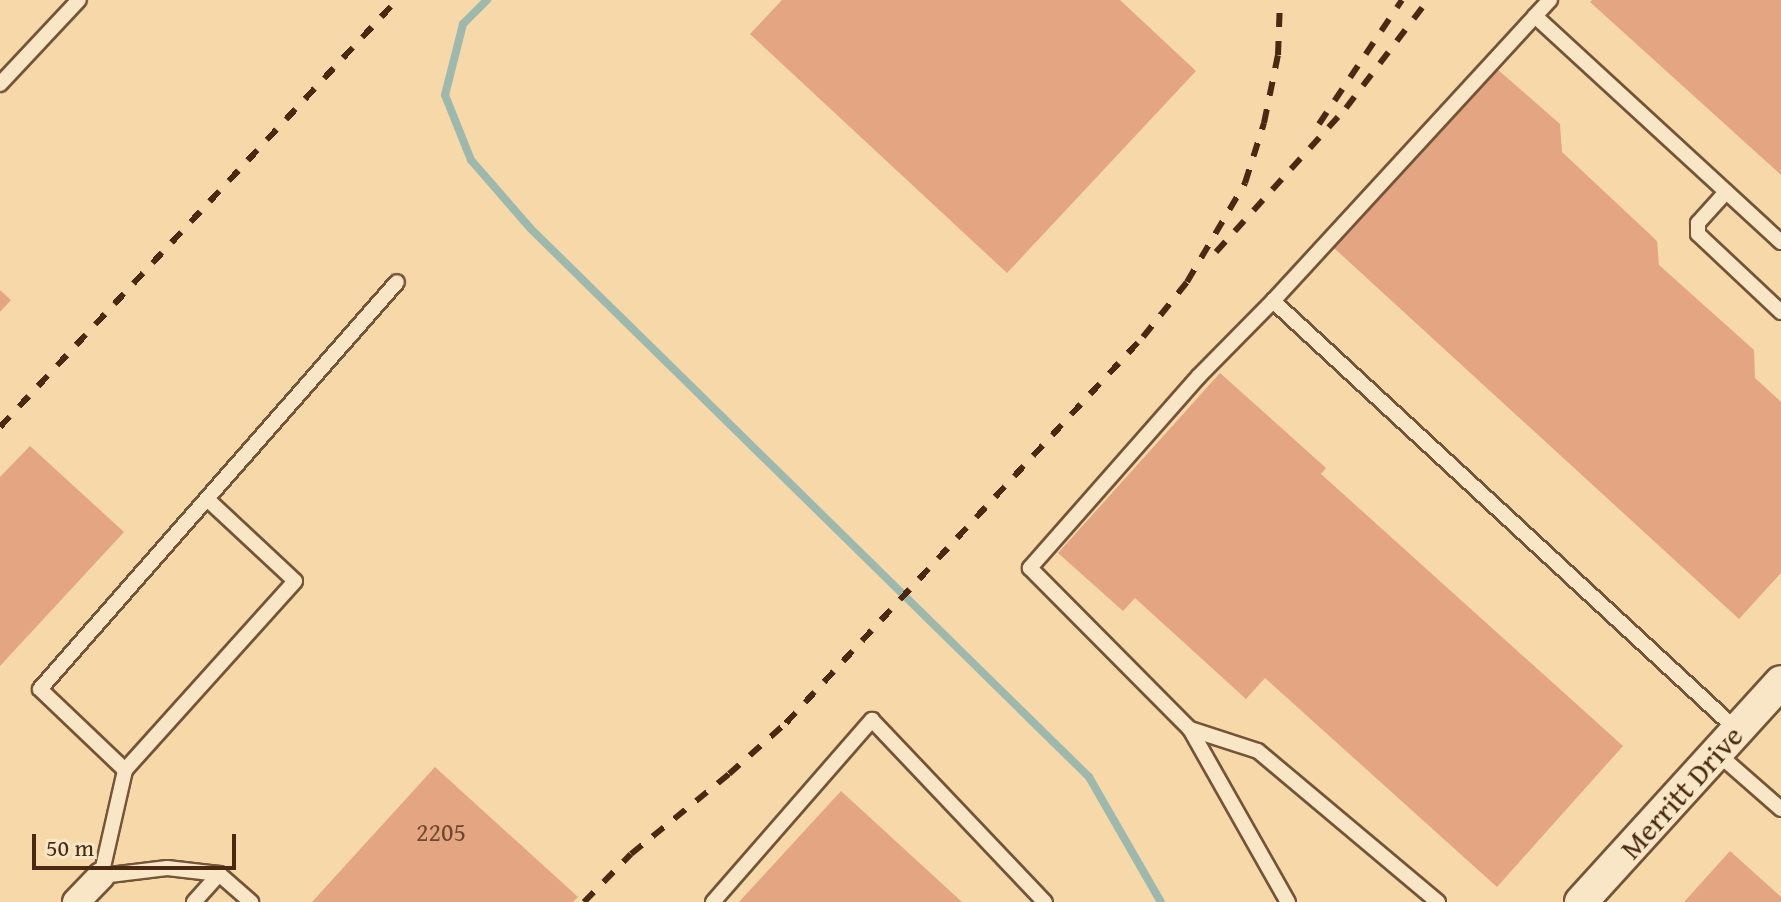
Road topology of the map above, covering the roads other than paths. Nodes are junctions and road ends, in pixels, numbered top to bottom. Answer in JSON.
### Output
{"nodes":[{"id":1,"x":79,"y":0,"type":"edge"},
{"id":2,"x":1550,"y":0,"type":"edge"},
{"id":3,"x":1535,"y":16,"type":"junction"},
{"id":4,"x":0,"y":84,"type":"edge"},
{"id":5,"x":1726,"y":192,"type":"junction"},
{"id":6,"x":1781,"y":242,"type":"edge"},
{"id":7,"x":397,"y":282,"type":"dead end"},
{"id":8,"x":1273,"y":301,"type":"junction"},
{"id":9,"x":1781,"y":312,"type":"edge"},
{"id":10,"x":207,"y":499,"type":"junction"},
{"id":11,"x":1773,"y":697,"type":"edge"},
{"id":12,"x":1190,"y":729,"type":"junction"},
{"id":13,"x":1727,"y":742,"type":"junction"},
{"id":14,"x":125,"y":770,"type":"junction"},
{"id":15,"x":1781,"y":809,"type":"edge"},
{"id":16,"x":219,"y":874,"type":"junction"},
{"id":17,"x":101,"y":876,"type":"junction"},
{"id":18,"x":1584,"y":901,"type":"edge"},
{"id":19,"x":76,"y":902,"type":"edge"},
{"id":20,"x":194,"y":902,"type":"edge"},
{"id":21,"x":251,"y":902,"type":"edge"},
{"id":22,"x":713,"y":902,"type":"edge"},
{"id":23,"x":1045,"y":902,"type":"edge"},
{"id":24,"x":1288,"y":902,"type":"edge"},
{"id":25,"x":1438,"y":902,"type":"edge"}],
"edges":[{"from":1,"to":4,"type":"lane"},
{"from":2,"to":3,"type":"lane"},
{"from":3,"to":5,"type":"lane"},
{"from":3,"to":8,"type":"lane"},
{"from":5,"to":6,"type":"lane"},
{"from":5,"to":9,"type":"lane"},
{"from":7,"to":10,"type":"lane"},
{"from":8,"to":12,"type":"lane"},
{"from":8,"to":13,"type":"lane"},
{"from":10,"to":14,"type":"lane"},
{"from":10,"to":14,"type":"lane"},
{"from":11,"to":13,"type":"street","name":"Merritt Drive"},
{"from":12,"to":24,"type":"lane"},
{"from":12,"to":25,"type":"lane"},
{"from":13,"to":15,"type":"lane"},
{"from":13,"to":18,"type":"street","name":"Merritt Drive"},
{"from":14,"to":17,"type":"lane"},
{"from":16,"to":17,"type":"lane"},
{"from":16,"to":20,"type":"lane"},
{"from":16,"to":21,"type":"lane"},
{"from":17,"to":19,"type":"street"},
{"from":22,"to":23,"type":"lane"}]}
